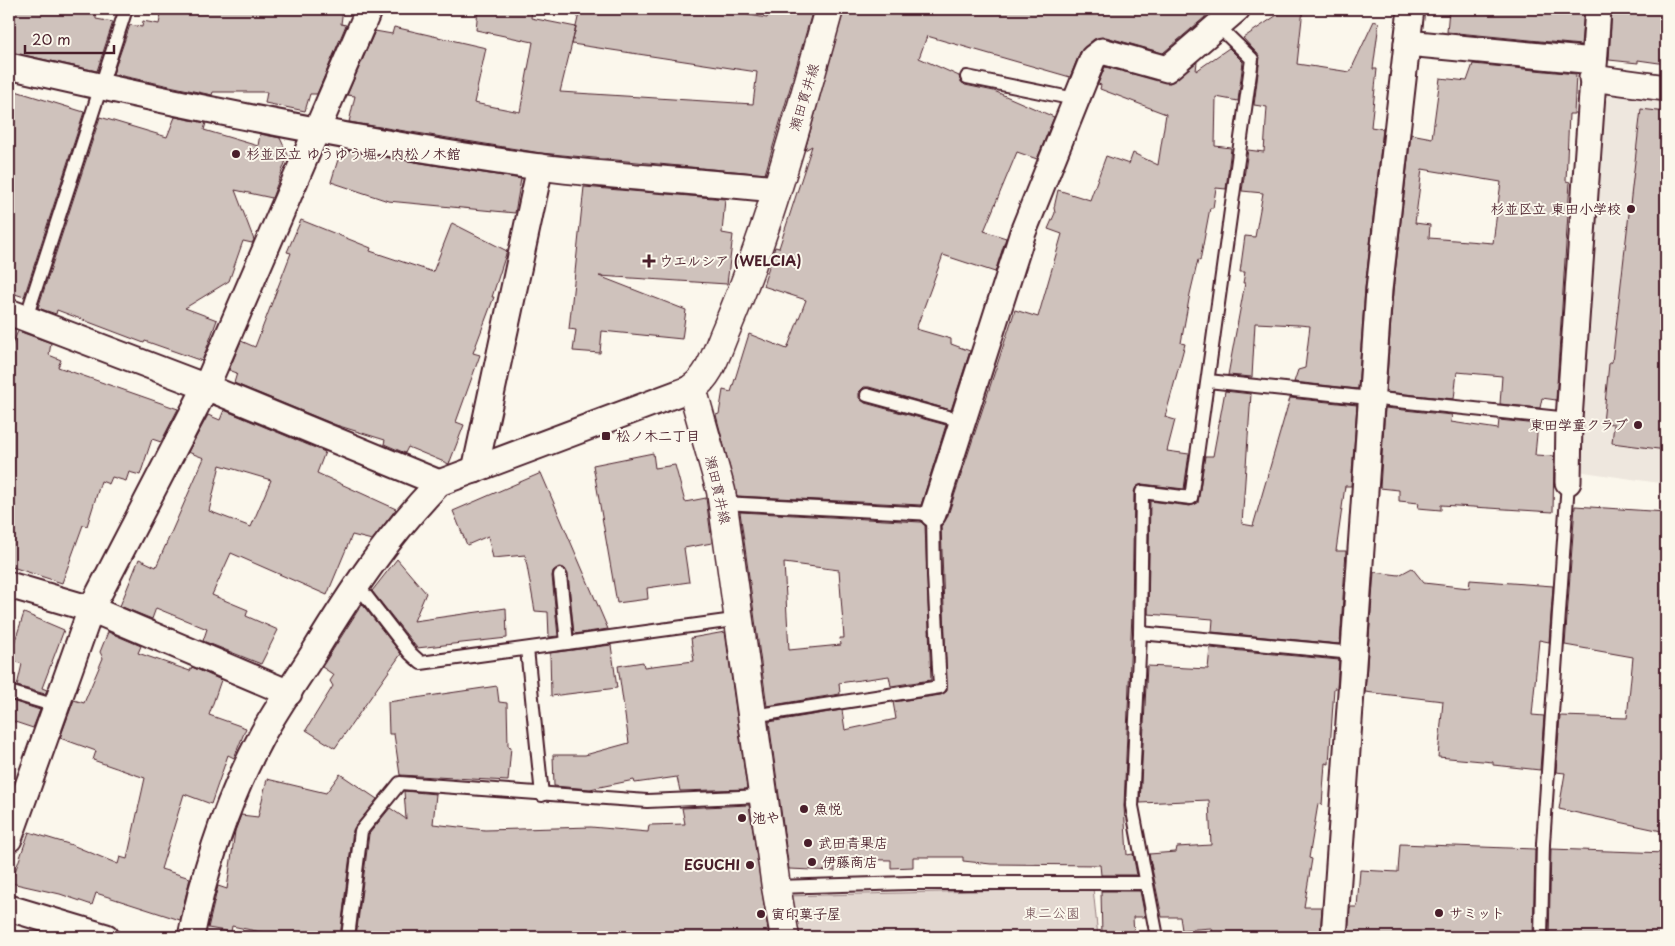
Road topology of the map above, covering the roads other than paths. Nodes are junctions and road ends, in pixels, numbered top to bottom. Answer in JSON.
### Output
{"nodes":[{"id":1,"x":126,"y":9,"type":"edge"},
{"id":2,"x":369,"y":9,"type":"edge"},
{"id":3,"x":829,"y":9,"type":"edge"},
{"id":4,"x":1237,"y":9,"type":"edge"},
{"id":5,"x":1411,"y":9,"type":"edge"},
{"id":6,"x":1598,"y":9,"type":"edge"},
{"id":7,"x":1218,"y":26,"type":"junction"},
{"id":8,"x":1407,"y":43,"type":"junction"},
{"id":9,"x":9,"y":66,"type":"edge"},
{"id":10,"x":1593,"y":69,"type":"junction"},
{"id":11,"x":967,"y":77,"type":"dead end"},
{"id":12,"x":101,"y":87,"type":"junction"},
{"id":13,"x":1666,"y":88,"type":"edge"},
{"id":14,"x":1076,"y":98,"type":"junction"},
{"id":15,"x":317,"y":130,"type":"junction"},
{"id":16,"x":540,"y":167,"type":"junction"},
{"id":17,"x":776,"y":189,"type":"junction"},
{"id":18,"x":18,"y":315,"type":"edge"},
{"id":19,"x":1208,"y":381,"type":"junction"},
{"id":20,"x":206,"y":387,"type":"junction"},
{"id":21,"x":692,"y":388,"type":"junction"},
{"id":22,"x":867,"y":395,"type":"dead end"},
{"id":23,"x":1373,"y":399,"type":"junction"},
{"id":24,"x":1570,"y":419,"type":"junction"},
{"id":25,"x":962,"y":421,"type":"junction"},
{"id":26,"x":475,"y":470,"type":"junction"},
{"id":27,"x":1568,"y":482,"type":"joint"},
{"id":28,"x":439,"y":483,"type":"junction"},
{"id":29,"x":723,"y":503,"type":"junction"},
{"id":30,"x":933,"y":514,"type":"junction"},
{"id":31,"x":560,"y":576,"type":"dead end"},
{"id":32,"x":356,"y":583,"type":"junction"},
{"id":33,"x":9,"y":584,"type":"edge"},
{"id":34,"x":91,"y":609,"type":"junction"},
{"id":35,"x":741,"y":619,"type":"junction"},
{"id":36,"x":1140,"y":633,"type":"junction"},
{"id":37,"x":568,"y":643,"type":"junction"},
{"id":38,"x":526,"y":649,"type":"junction"},
{"id":39,"x":1353,"y":653,"type":"junction"},
{"id":40,"x":9,"y":692,"type":"edge"},
{"id":41,"x":289,"y":693,"type":"junction"},
{"id":42,"x":56,"y":706,"type":"junction"},
{"id":43,"x":753,"y":716,"type":"junction"},
{"id":44,"x":542,"y":795,"type":"junction"},
{"id":45,"x":764,"y":796,"type":"junction"},
{"id":46,"x":9,"y":840,"type":"edge"},
{"id":47,"x":1146,"y":883,"type":"junction"},
{"id":48,"x":776,"y":887,"type":"junction"},
{"id":49,"x":9,"y":908,"type":"edge"},
{"id":50,"x":106,"y":937,"type":"edge"},
{"id":51,"x":191,"y":937,"type":"edge"},
{"id":52,"x":348,"y":937,"type":"edge"},
{"id":53,"x":785,"y":937,"type":"edge"},
{"id":54,"x":1157,"y":937,"type":"edge"},
{"id":55,"x":1334,"y":937,"type":"edge"},
{"id":56,"x":1541,"y":937,"type":"edge"}],
"edges":[{"from":1,"to":12,"type":"lane"},
{"from":2,"to":15,"type":"street"},
{"from":3,"to":17,"type":"main road","name":"瀬田貫井線"},
{"from":4,"to":7,"type":"street"},
{"from":5,"to":8,"type":"street"},
{"from":6,"to":10,"type":"street"},
{"from":7,"to":14,"type":"street"},
{"from":7,"to":19,"type":"lane"},
{"from":8,"to":10,"type":"street"},
{"from":8,"to":23,"type":"street"},
{"from":9,"to":12,"type":"street"},
{"from":10,"to":13,"type":"street"},
{"from":10,"to":24,"type":"street"},
{"from":11,"to":14,"type":"lane"},
{"from":12,"to":15,"type":"street"},
{"from":12,"to":18,"type":"lane"},
{"from":14,"to":25,"type":"street"},
{"from":15,"to":16,"type":"street"},
{"from":15,"to":20,"type":"street"},
{"from":16,"to":17,"type":"street"},
{"from":16,"to":26,"type":"street"},
{"from":17,"to":21,"type":"main road","name":"瀬田貫井線"},
{"from":18,"to":20,"type":"street"},
{"from":19,"to":23,"type":"lane"},
{"from":19,"to":36,"type":"lane"},
{"from":20,"to":28,"type":"street"},
{"from":20,"to":34,"type":"street"},
{"from":21,"to":26,"type":"street"},
{"from":21,"to":29,"type":"main road","name":"瀬田貫井線"},
{"from":22,"to":25,"type":"lane"},
{"from":23,"to":24,"type":"lane"},
{"from":23,"to":39,"type":"street"},
{"from":24,"to":27,"type":"street"},
{"from":25,"to":30,"type":"street"},
{"from":26,"to":28,"type":"street"},
{"from":27,"to":56,"type":"lane"},
{"from":28,"to":32,"type":"street"},
{"from":29,"to":30,"type":"lane"},
{"from":29,"to":35,"type":"main road","name":"瀬田貫井線"},
{"from":30,"to":43,"type":"lane"},
{"from":31,"to":37,"type":"lane"},
{"from":32,"to":38,"type":"lane"},
{"from":32,"to":41,"type":"street"},
{"from":33,"to":34,"type":"street"},
{"from":34,"to":41,"type":"street"},
{"from":34,"to":42,"type":"street"},
{"from":35,"to":37,"type":"lane"},
{"from":35,"to":43,"type":"main road","name":"瀬田貫井線"},
{"from":36,"to":39,"type":"lane"},
{"from":36,"to":47,"type":"lane"},
{"from":37,"to":38,"type":"lane"},
{"from":38,"to":44,"type":"lane"},
{"from":39,"to":55,"type":"street"},
{"from":40,"to":42,"type":"lane"},
{"from":41,"to":51,"type":"street"},
{"from":42,"to":46,"type":"street"},
{"from":43,"to":45,"type":"main road","name":"瀬田貫井線"},
{"from":44,"to":45,"type":"lane"},
{"from":44,"to":52,"type":"lane"},
{"from":45,"to":48,"type":"main road","name":"瀬田貫井線"},
{"from":47,"to":48,"type":"lane"},
{"from":47,"to":54,"type":"lane"},
{"from":48,"to":53,"type":"main road","name":"瀬田貫井線"},
{"from":49,"to":50,"type":"street"}]}
